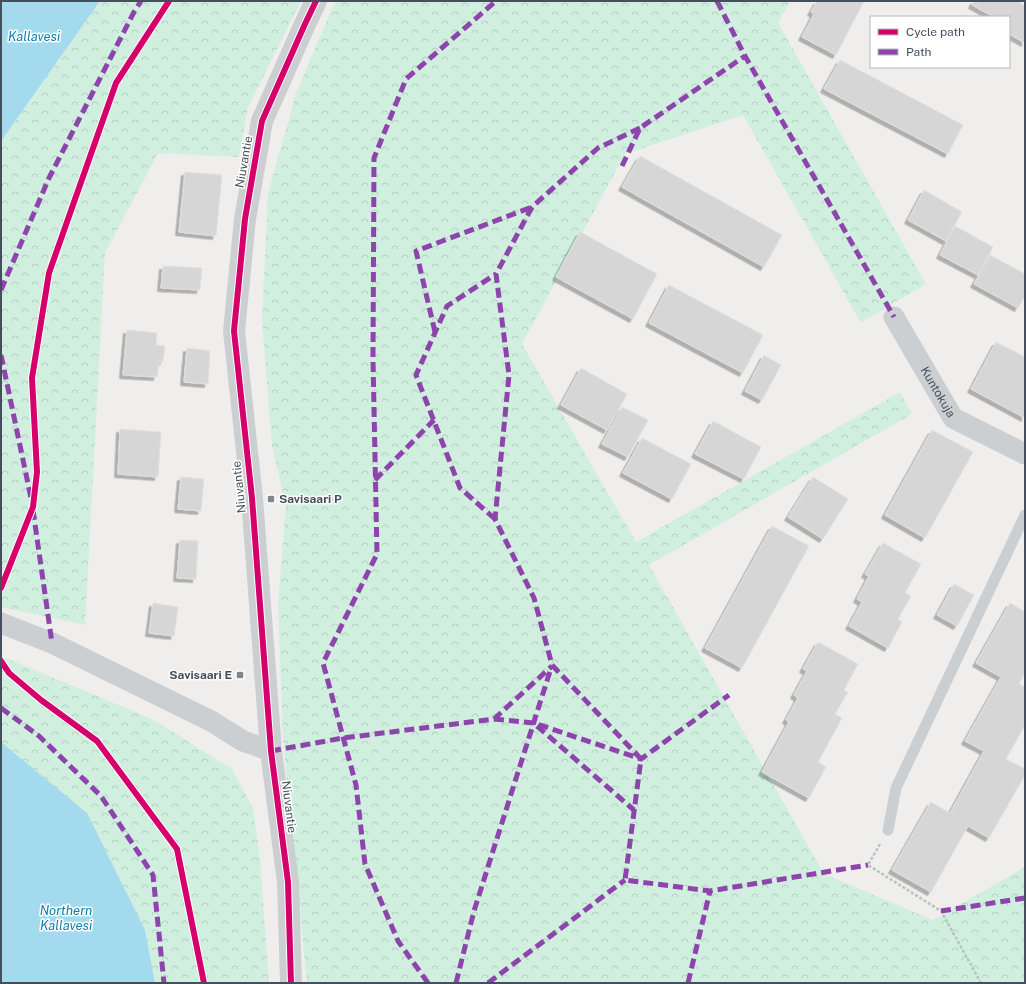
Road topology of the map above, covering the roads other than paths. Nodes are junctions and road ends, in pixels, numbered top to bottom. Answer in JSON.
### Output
{"nodes":[{"id":1,"x":316,"y":1,"type":"edge"},
{"id":2,"x":894,"y":318,"type":"dead end"},
{"id":3,"x":1025,"y":454,"type":"edge"},
{"id":4,"x":1025,"y":515,"type":"edge"},
{"id":5,"x":1,"y":623,"type":"edge"},
{"id":6,"x":271,"y":751,"type":"junction"},
{"id":7,"x":888,"y":830,"type":"road end"},
{"id":8,"x":291,"y":983,"type":"edge"}],
"edges":[{"from":1,"to":6,"type":"street","name":"Niuvantie"},
{"from":2,"to":3,"type":"street","name":"Kuntokuja"},
{"from":4,"to":7,"type":"lane"},
{"from":5,"to":6,"type":"street"},
{"from":6,"to":8,"type":"street","name":"Niuvantie"}]}
